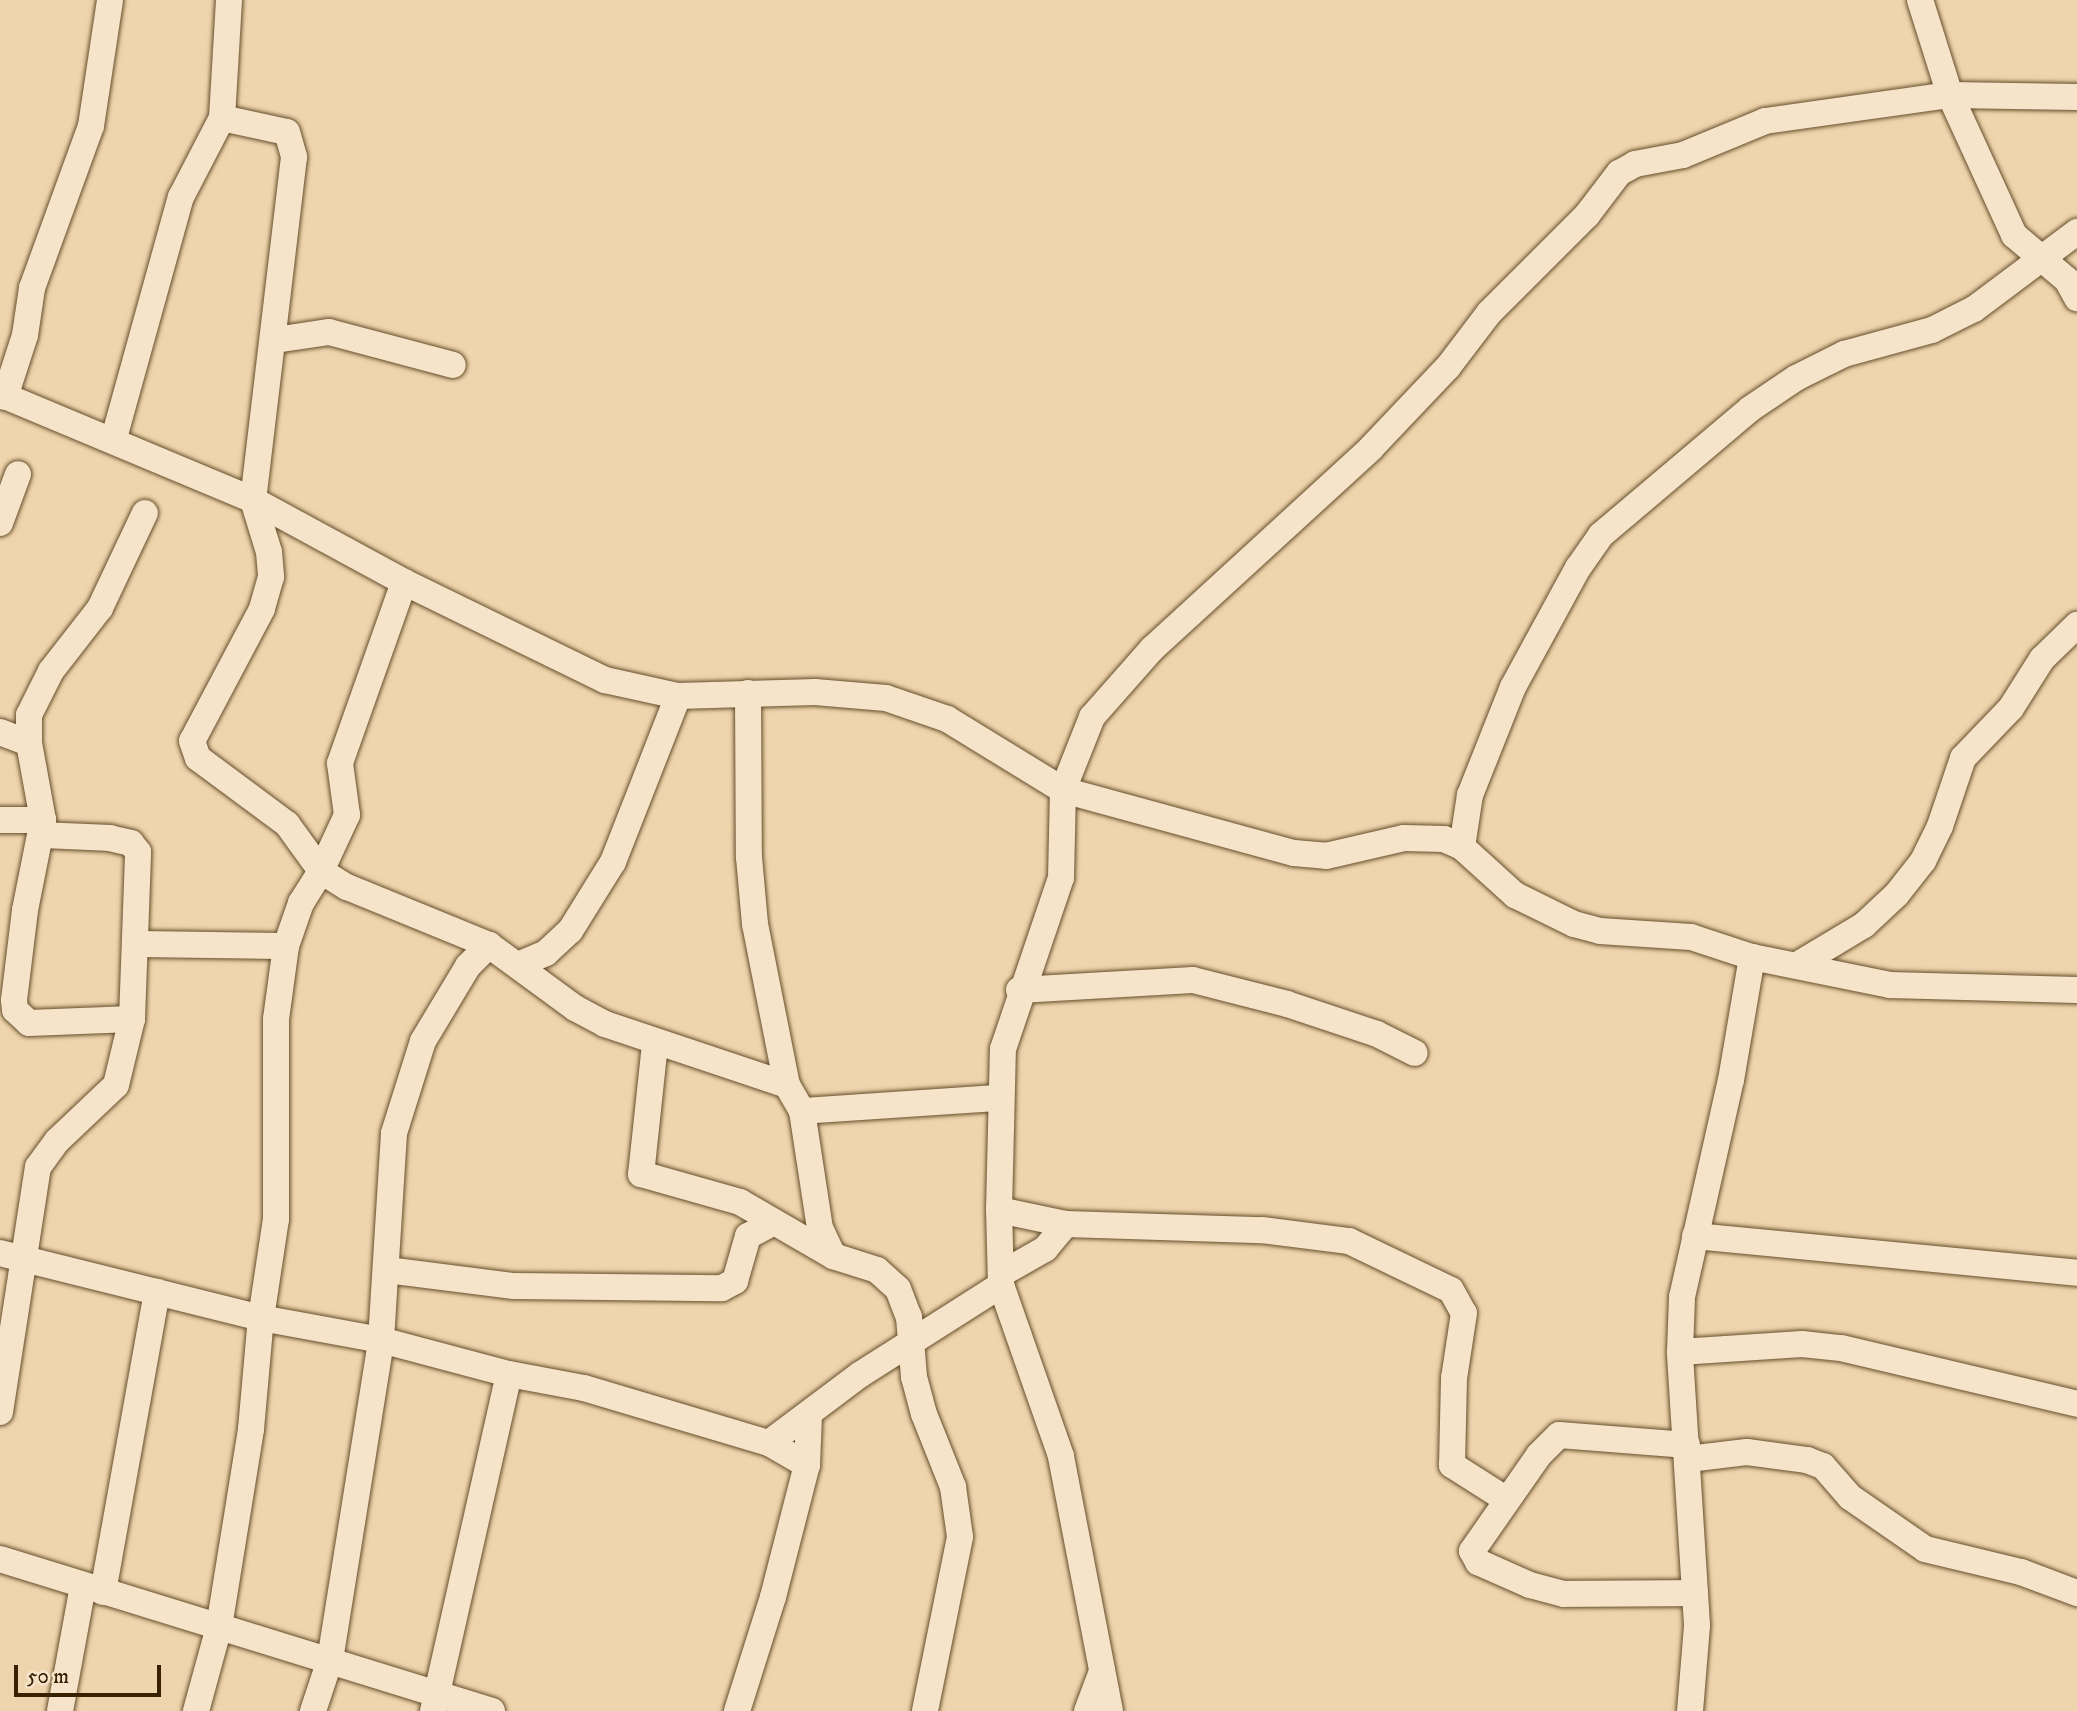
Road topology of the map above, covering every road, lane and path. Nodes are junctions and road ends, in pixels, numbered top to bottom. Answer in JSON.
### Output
{"nodes":[{"id":1,"x":110,"y":0,"type":"edge"},
{"id":2,"x":229,"y":0,"type":"edge"},
{"id":3,"x":1920,"y":0,"type":"edge"},
{"id":4,"x":1950,"y":95,"type":"junction"},
{"id":5,"x":2077,"y":97,"type":"edge"},
{"id":6,"x":222,"y":118,"type":"junction"},
{"id":7,"x":2014,"y":236,"type":"junction"},
{"id":8,"x":2073,"y":236,"type":"edge"},
{"id":9,"x":2041,"y":261,"type":"junction"},
{"id":10,"x":2012,"y":280,"type":"junction"},
{"id":11,"x":2072,"y":289,"type":"edge"},
{"id":12,"x":275,"y":341,"type":"junction"},
{"id":13,"x":453,"y":365,"type":"dead end"},
{"id":14,"x":3,"y":396,"type":"edge"},
{"id":15,"x":114,"y":439,"type":"junction"},
{"id":16,"x":18,"y":474,"type":"dead end"},
{"id":17,"x":253,"y":500,"type":"junction"},
{"id":18,"x":145,"y":513,"type":"dead end"},
{"id":19,"x":0,"y":523,"type":"edge"},
{"id":20,"x":404,"y":582,"type":"junction"},
{"id":21,"x":2077,"y":625,"type":"edge"},
{"id":22,"x":748,"y":693,"type":"junction"},
{"id":23,"x":678,"y":696,"type":"junction"},
{"id":24,"x":0,"y":732,"type":"edge"},
{"id":25,"x":29,"y":743,"type":"junction"},
{"id":26,"x":1063,"y":790,"type":"junction"},
{"id":27,"x":0,"y":820,"type":"edge"},
{"id":28,"x":42,"y":827,"type":"junction"},
{"id":29,"x":1462,"y":847,"type":"junction"},
{"id":30,"x":321,"y":871,"type":"junction"},
{"id":31,"x":136,"y":944,"type":"junction"},
{"id":32,"x":489,"y":945,"type":"junction"},
{"id":33,"x":286,"y":946,"type":"junction"},
{"id":34,"x":1752,"y":957,"type":"junction"},
{"id":35,"x":1799,"y":964,"type":"junction"},
{"id":36,"x":518,"y":965,"type":"junction"},
{"id":37,"x":1019,"y":990,"type":"junction"},
{"id":38,"x":2077,"y":990,"type":"edge"},
{"id":39,"x":132,"y":1019,"type":"junction"},
{"id":40,"x":655,"y":1044,"type":"junction"},
{"id":41,"x":1415,"y":1053,"type":"dead end"},
{"id":42,"x":787,"y":1085,"type":"junction"},
{"id":43,"x":999,"y":1098,"type":"junction"},
{"id":44,"x":802,"y":1111,"type":"junction"},
{"id":45,"x":999,"y":1210,"type":"junction"},
{"id":46,"x":772,"y":1223,"type":"junction"},
{"id":47,"x":1066,"y":1224,"type":"junction"},
{"id":48,"x":1695,"y":1236,"type":"junction"},
{"id":49,"x":0,"y":1253,"type":"edge"},
{"id":50,"x":833,"y":1256,"type":"junction"},
{"id":51,"x":26,"y":1260,"type":"junction"},
{"id":52,"x":387,"y":1270,"type":"junction"},
{"id":53,"x":2077,"y":1273,"type":"edge"},
{"id":54,"x":1001,"y":1279,"type":"junction"},
{"id":55,"x":157,"y":1292,"type":"junction"},
{"id":56,"x":261,"y":1318,"type":"junction"},
{"id":57,"x":381,"y":1340,"type":"junction"},
{"id":58,"x":914,"y":1341,"type":"junction"},
{"id":59,"x":1680,"y":1352,"type":"junction"},
{"id":60,"x":509,"y":1374,"type":"junction"},
{"id":61,"x":2077,"y":1404,"type":"edge"},
{"id":62,"x":0,"y":1412,"type":"edge"},
{"id":63,"x":809,"y":1415,"type":"junction"},
{"id":64,"x":769,"y":1443,"type":"junction"},
{"id":65,"x":1687,"y":1452,"type":"junction"},
{"id":66,"x":807,"y":1465,"type":"junction"},
{"id":67,"x":1507,"y":1500,"type":"junction"},
{"id":68,"x":0,"y":1559,"type":"edge"},
{"id":69,"x":93,"y":1589,"type":"junction"},
{"id":70,"x":2077,"y":1592,"type":"edge"},
{"id":71,"x":1695,"y":1593,"type":"junction"},
{"id":72,"x":219,"y":1627,"type":"junction"},
{"id":73,"x":330,"y":1660,"type":"junction"},
{"id":74,"x":1102,"y":1671,"type":"junction"},
{"id":75,"x":435,"y":1704,"type":"edge"},
{"id":76,"x":60,"y":1711,"type":"edge"},
{"id":77,"x":196,"y":1711,"type":"edge"},
{"id":78,"x":313,"y":1711,"type":"edge"},
{"id":79,"x":492,"y":1711,"type":"edge"},
{"id":80,"x":737,"y":1711,"type":"edge"},
{"id":81,"x":925,"y":1711,"type":"edge"},
{"id":82,"x":1087,"y":1711,"type":"edge"},
{"id":83,"x":1110,"y":1711,"type":"edge"},
{"id":84,"x":1690,"y":1711,"type":"edge"}],
"edges":[{"from":1,"to":14,"type":"street"},
{"from":2,"to":6,"type":"street"},
{"from":3,"to":4,"type":"street"},
{"from":4,"to":5,"type":"street"},
{"from":4,"to":7,"type":"street"},
{"from":4,"to":26,"type":"street"},
{"from":6,"to":12,"type":"street"},
{"from":6,"to":15,"type":"street"},
{"from":7,"to":9,"type":"street"},
{"from":7,"to":10,"type":"street"},
{"from":8,"to":9,"type":"street"},
{"from":8,"to":11,"type":"street"},
{"from":9,"to":10,"type":"street"},
{"from":9,"to":11,"type":"street"},
{"from":10,"to":29,"type":"street"},
{"from":12,"to":13,"type":"street"},
{"from":12,"to":17,"type":"street"},
{"from":14,"to":15,"type":"street"},
{"from":15,"to":17,"type":"street"},
{"from":16,"to":19,"type":"street"},
{"from":17,"to":20,"type":"street"},
{"from":17,"to":30,"type":"street"},
{"from":18,"to":25,"type":"street"},
{"from":20,"to":23,"type":"street"},
{"from":20,"to":30,"type":"street"},
{"from":21,"to":35,"type":"street"},
{"from":22,"to":23,"type":"street"},
{"from":22,"to":26,"type":"street"},
{"from":22,"to":42,"type":"street"},
{"from":23,"to":36,"type":"street"},
{"from":24,"to":25,"type":"street"},
{"from":25,"to":28,"type":"street"},
{"from":26,"to":29,"type":"street"},
{"from":26,"to":37,"type":"street"},
{"from":27,"to":28,"type":"street"},
{"from":28,"to":31,"type":"street"},
{"from":28,"to":39,"type":"street"},
{"from":29,"to":34,"type":"street"},
{"from":30,"to":32,"type":"street"},
{"from":30,"to":33,"type":"street"},
{"from":31,"to":33,"type":"street"},
{"from":31,"to":39,"type":"street"},
{"from":32,"to":36,"type":"street"},
{"from":32,"to":52,"type":"street"},
{"from":33,"to":56,"type":"street"},
{"from":34,"to":35,"type":"street"},
{"from":34,"to":48,"type":"street"},
{"from":35,"to":38,"type":"street"},
{"from":36,"to":40,"type":"street"},
{"from":37,"to":41,"type":"street"},
{"from":37,"to":43,"type":"street"},
{"from":39,"to":51,"type":"street"},
{"from":40,"to":42,"type":"street"},
{"from":40,"to":46,"type":"street"},
{"from":42,"to":44,"type":"street"},
{"from":43,"to":44,"type":"street"},
{"from":43,"to":45,"type":"street"},
{"from":44,"to":50,"type":"street"},
{"from":45,"to":47,"type":"street"},
{"from":45,"to":54,"type":"street"},
{"from":46,"to":50,"type":"street"},
{"from":46,"to":52,"type":"street"},
{"from":47,"to":54,"type":"street"},
{"from":47,"to":67,"type":"street"},
{"from":48,"to":53,"type":"street"},
{"from":48,"to":59,"type":"street"},
{"from":49,"to":51,"type":"street"},
{"from":50,"to":58,"type":"street"},
{"from":51,"to":55,"type":"street"},
{"from":51,"to":62,"type":"street"},
{"from":52,"to":57,"type":"street"},
{"from":54,"to":58,"type":"street"},
{"from":54,"to":74,"type":"street"},
{"from":55,"to":56,"type":"street"},
{"from":55,"to":69,"type":"street"},
{"from":56,"to":57,"type":"street"},
{"from":56,"to":72,"type":"street"},
{"from":57,"to":60,"type":"street"},
{"from":57,"to":73,"type":"street"},
{"from":58,"to":63,"type":"street"},
{"from":58,"to":81,"type":"street"},
{"from":59,"to":61,"type":"street"},
{"from":59,"to":65,"type":"street"},
{"from":60,"to":64,"type":"street"},
{"from":60,"to":75,"type":"street"},
{"from":63,"to":64,"type":"street"},
{"from":63,"to":66,"type":"street"},
{"from":64,"to":66,"type":"street"},
{"from":65,"to":67,"type":"street"},
{"from":65,"to":70,"type":"street"},
{"from":65,"to":71,"type":"street"},
{"from":66,"to":80,"type":"street"},
{"from":67,"to":71,"type":"street"},
{"from":68,"to":69,"type":"street"},
{"from":69,"to":72,"type":"street"},
{"from":69,"to":76,"type":"street"},
{"from":71,"to":84,"type":"street"},
{"from":72,"to":73,"type":"street"},
{"from":72,"to":77,"type":"street"},
{"from":73,"to":75,"type":"street"},
{"from":73,"to":78,"type":"street"},
{"from":74,"to":82,"type":"street"},
{"from":74,"to":83,"type":"street"},
{"from":75,"to":79,"type":"street"}]}
